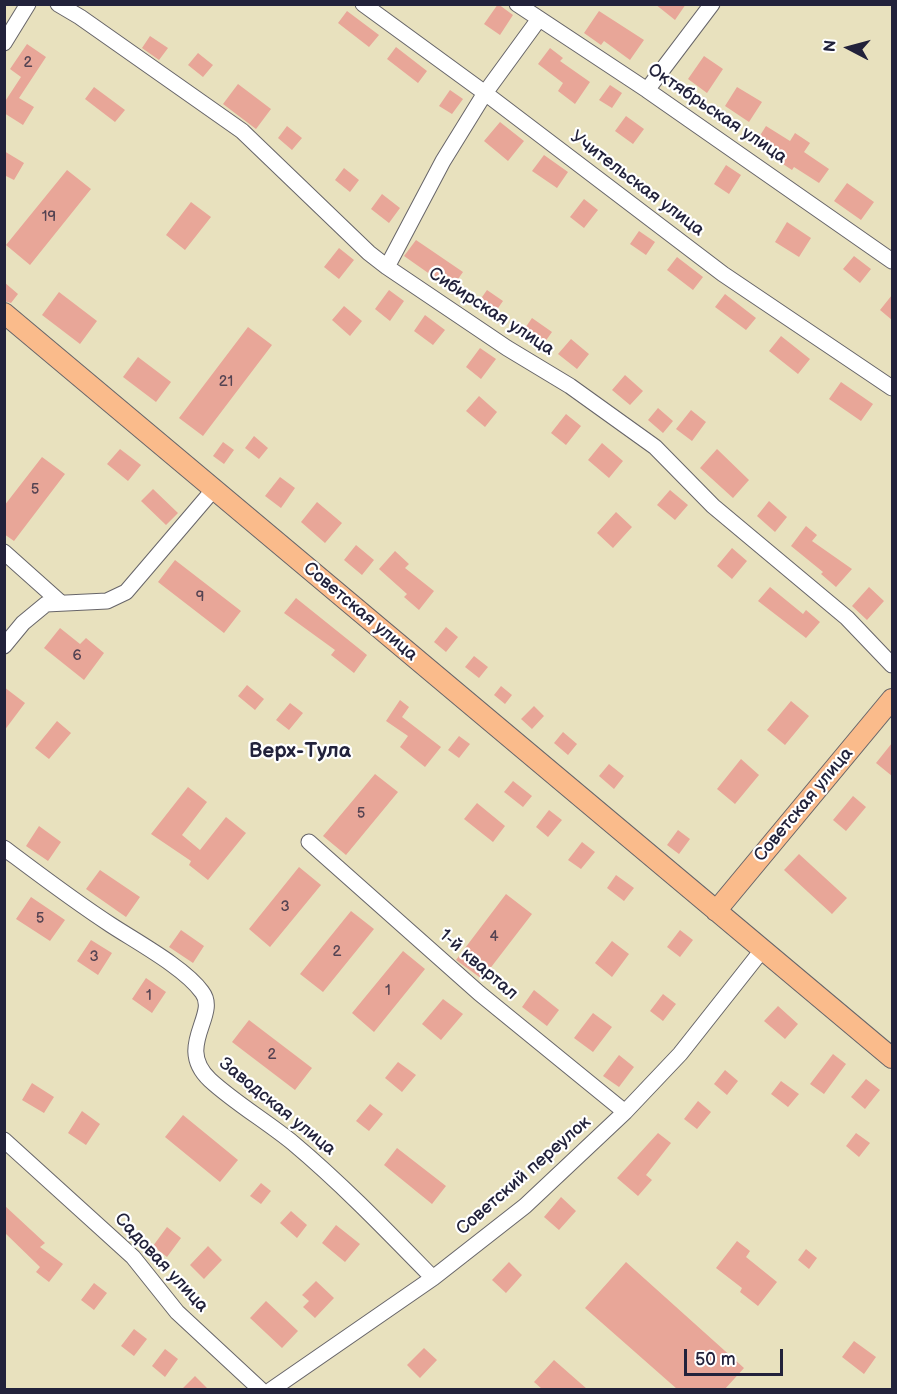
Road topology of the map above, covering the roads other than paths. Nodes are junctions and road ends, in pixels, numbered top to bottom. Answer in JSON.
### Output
{"nodes":[{"id":1,"x":28,"y":4,"type":"edge"},
{"id":2,"x":58,"y":4,"type":"edge"},
{"id":3,"x":363,"y":4,"type":"edge"},
{"id":4,"x":518,"y":4,"type":"edge"},
{"id":5,"x":712,"y":4,"type":"edge"},
{"id":6,"x":539,"y":19,"type":"junction"},
{"id":7,"x":4,"y":43,"type":"edge"},
{"id":8,"x":647,"y":90,"type":"junction"},
{"id":9,"x":485,"y":93,"type":"junction"},
{"id":10,"x":892,"y":261,"type":"edge"},
{"id":11,"x":387,"y":267,"type":"junction"},
{"id":12,"x":4,"y":313,"type":"edge"},
{"id":13,"x":892,"y":388,"type":"edge"},
{"id":14,"x":214,"y":489,"type":"junction"},
{"id":15,"x":4,"y":552,"type":"edge"},
{"id":16,"x":60,"y":602,"type":"junction"},
{"id":17,"x":4,"y":646,"type":"edge"},
{"id":18,"x":892,"y":664,"type":"edge"},
{"id":19,"x":892,"y":699,"type":"edge"},
{"id":20,"x":309,"y":842,"type":"dead end"},
{"id":21,"x":4,"y":848,"type":"edge"},
{"id":22,"x":716,"y":911,"type":"junction"},
{"id":23,"x":763,"y":949,"type":"junction"},
{"id":24,"x":892,"y":1058,"type":"edge"},
{"id":25,"x":625,"y":1112,"type":"junction"},
{"id":26,"x":4,"y":1140,"type":"edge"},
{"id":27,"x":434,"y":1278,"type":"junction"},
{"id":28,"x":261,"y":1389,"type":"edge"},
{"id":29,"x":271,"y":1389,"type":"edge"}],
"edges":[{"from":1,"to":7,"type":"street"},
{"from":2,"to":11,"type":"street","name":"Сибирская улица"},
{"from":3,"to":9,"type":"street","name":"Учительская улица"},
{"from":4,"to":6,"type":"street","name":"Октябрьская улица"},
{"from":5,"to":8,"type":"street"},
{"from":6,"to":8,"type":"street","name":"Октябрьская улица"},
{"from":6,"to":9,"type":"street"},
{"from":8,"to":10,"type":"street","name":"Октябрьская улица"},
{"from":9,"to":11,"type":"street"},
{"from":9,"to":13,"type":"street","name":"Учительская улица"},
{"from":11,"to":18,"type":"street","name":"Сибирская улица"},
{"from":12,"to":14,"type":"main road","name":"Советская улица"},
{"from":14,"to":16,"type":"street"},
{"from":14,"to":22,"type":"main road","name":"Советская улица"},
{"from":15,"to":16,"type":"street"},
{"from":16,"to":17,"type":"street"},
{"from":19,"to":22,"type":"main road","name":"Советская улица"},
{"from":20,"to":25,"type":"street","name":"1-й квартал"},
{"from":21,"to":27,"type":"street","name":"Заводская улица"},
{"from":22,"to":23,"type":"main road","name":"Советская улица"},
{"from":23,"to":24,"type":"main road","name":"Советская улица"},
{"from":23,"to":25,"type":"street","name":"Советский переулок"},
{"from":25,"to":27,"type":"street","name":"Советский переулок"},
{"from":26,"to":28,"type":"street","name":"Садовая улица"},
{"from":27,"to":29,"type":"street","name":"Советский переулок"}]}
